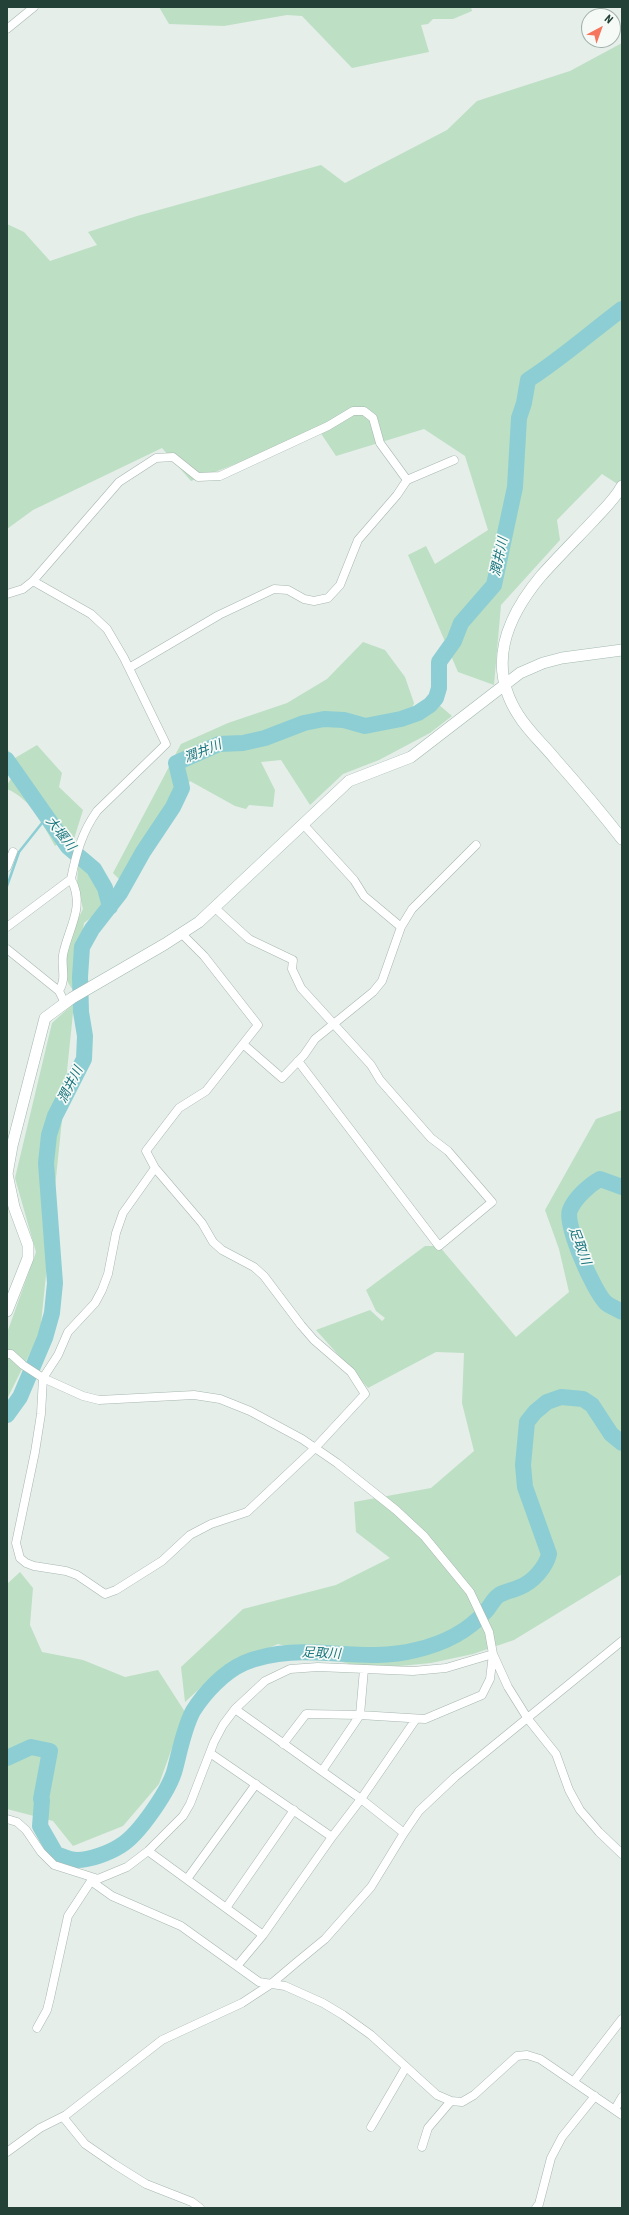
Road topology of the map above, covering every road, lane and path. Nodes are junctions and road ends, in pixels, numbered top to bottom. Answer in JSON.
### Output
{"nodes":[{"id":1,"x":34,"y":7,"type":"edge"},
{"id":2,"x":7,"y":29,"type":"edge"},
{"id":3,"x":454,"y":460,"type":"dead end"},
{"id":4,"x":407,"y":480,"type":"junction"},
{"id":5,"x":622,"y":486,"type":"edge"},
{"id":6,"x":33,"y":581,"type":"junction"},
{"id":7,"x":7,"y":594,"type":"edge"},
{"id":8,"x":622,"y":650,"type":"edge"},
{"id":9,"x":129,"y":668,"type":"junction"},
{"id":10,"x":503,"y":686,"type":"junction"},
{"id":11,"x":303,"y":824,"type":"junction"},
{"id":12,"x":622,"y":839,"type":"edge"},
{"id":13,"x":476,"y":845,"type":"dead end"},
{"id":14,"x":12,"y":852,"type":"dead end"},
{"id":15,"x":7,"y":868,"type":"edge"},
{"id":16,"x":71,"y":879,"type":"junction"},
{"id":17,"x":216,"y":908,"type":"junction"},
{"id":18,"x":7,"y":927,"type":"edge"},
{"id":19,"x":401,"y":928,"type":"junction"},
{"id":20,"x":182,"y":934,"type":"junction"},
{"id":21,"x":7,"y":949,"type":"edge"},
{"id":22,"x":59,"y":991,"type":"junction"},
{"id":23,"x":68,"y":1000,"type":"junction"},
{"id":24,"x":334,"y":1022,"type":"junction"},
{"id":25,"x":243,"y":1044,"type":"junction"},
{"id":26,"x":298,"y":1061,"type":"junction"},
{"id":27,"x":156,"y":1168,"type":"junction"},
{"id":28,"x":7,"y":1311,"type":"edge"},
{"id":29,"x":7,"y":1354,"type":"edge"},
{"id":30,"x":41,"y":1377,"type":"junction"},
{"id":31,"x":315,"y":1448,"type":"junction"},
{"id":32,"x":622,"y":1641,"type":"edge"},
{"id":33,"x":493,"y":1654,"type":"junction"},
{"id":34,"x":364,"y":1669,"type":"junction"},
{"id":35,"x":235,"y":1709,"type":"junction"},
{"id":36,"x":360,"y":1714,"type":"junction"},
{"id":37,"x":528,"y":1719,"type":"junction"},
{"id":38,"x":416,"y":1720,"type":"junction"},
{"id":39,"x":283,"y":1744,"type":"junction"},
{"id":40,"x":210,"y":1753,"type":"junction"},
{"id":41,"x":322,"y":1771,"type":"junction"},
{"id":42,"x":256,"y":1784,"type":"junction"},
{"id":43,"x":361,"y":1799,"type":"junction"},
{"id":44,"x":294,"y":1810,"type":"junction"},
{"id":45,"x":7,"y":1820,"type":"edge"},
{"id":46,"x":404,"y":1833,"type":"junction"},
{"id":47,"x":332,"y":1837,"type":"junction"},
{"id":48,"x":148,"y":1851,"type":"junction"},
{"id":49,"x":622,"y":1854,"type":"edge"},
{"id":50,"x":187,"y":1879,"type":"junction"},
{"id":51,"x":94,"y":1880,"type":"junction"},
{"id":52,"x":226,"y":1908,"type":"junction"},
{"id":53,"x":263,"y":1935,"type":"junction"},
{"id":54,"x":237,"y":1966,"type":"junction"},
{"id":55,"x":271,"y":1984,"type":"junction"},
{"id":56,"x":622,"y":2019,"type":"edge"},
{"id":57,"x":37,"y":2028,"type":"dead end"},
{"id":58,"x":406,"y":2067,"type":"junction"},
{"id":59,"x":574,"y":2081,"type":"junction"},
{"id":60,"x":595,"y":2096,"type":"junction"},
{"id":61,"x":622,"y":2097,"type":"edge"},
{"id":62,"x":451,"y":2101,"type":"junction"},
{"id":63,"x":615,"y":2109,"type":"junction"},
{"id":64,"x":622,"y":2115,"type":"edge"},
{"id":65,"x":63,"y":2117,"type":"junction"},
{"id":66,"x":371,"y":2127,"type":"dead end"},
{"id":67,"x":422,"y":2147,"type":"dead end"},
{"id":68,"x":7,"y":2152,"type":"edge"},
{"id":69,"x":200,"y":2208,"type":"edge"},
{"id":70,"x":536,"y":2208,"type":"edge"}],
"edges":[{"from":1,"to":2,"type":"street"},
{"from":3,"to":4,"type":"street"},
{"from":4,"to":6,"type":"street"},
{"from":4,"to":9,"type":"street"},
{"from":5,"to":10,"type":"street"},
{"from":6,"to":7,"type":"street"},
{"from":6,"to":9,"type":"street"},
{"from":8,"to":10,"type":"street"},
{"from":9,"to":16,"type":"street"},
{"from":10,"to":11,"type":"street"},
{"from":10,"to":12,"type":"street"},
{"from":11,"to":17,"type":"street"},
{"from":11,"to":19,"type":"street"},
{"from":13,"to":19,"type":"street"},
{"from":14,"to":15,"type":"street"},
{"from":16,"to":18,"type":"street"},
{"from":16,"to":22,"type":"street"},
{"from":17,"to":20,"type":"street"},
{"from":17,"to":24,"type":"street"},
{"from":19,"to":24,"type":"street"},
{"from":20,"to":23,"type":"street"},
{"from":20,"to":25,"type":"street"},
{"from":21,"to":22,"type":"street"},
{"from":22,"to":23,"type":"street"},
{"from":23,"to":28,"type":"street"},
{"from":24,"to":26,"type":"street"},
{"from":24,"to":26,"type":"street"},
{"from":25,"to":26,"type":"street"},
{"from":25,"to":27,"type":"street"},
{"from":27,"to":30,"type":"street"},
{"from":27,"to":31,"type":"street"},
{"from":29,"to":30,"type":"street"},
{"from":30,"to":31,"type":"street"},
{"from":30,"to":31,"type":"street"},
{"from":31,"to":33,"type":"street"},
{"from":32,"to":37,"type":"street"},
{"from":33,"to":34,"type":"street"},
{"from":33,"to":37,"type":"street"},
{"from":33,"to":38,"type":"street"},
{"from":34,"to":35,"type":"street"},
{"from":34,"to":36,"type":"street"},
{"from":35,"to":39,"type":"street"},
{"from":35,"to":40,"type":"street"},
{"from":36,"to":38,"type":"street"},
{"from":36,"to":39,"type":"street"},
{"from":36,"to":41,"type":"street"},
{"from":37,"to":46,"type":"street"},
{"from":37,"to":49,"type":"street"},
{"from":38,"to":43,"type":"street"},
{"from":39,"to":41,"type":"street"},
{"from":40,"to":42,"type":"street"},
{"from":40,"to":48,"type":"street"},
{"from":41,"to":43,"type":"street"},
{"from":42,"to":44,"type":"street"},
{"from":42,"to":50,"type":"street"},
{"from":43,"to":46,"type":"street"},
{"from":43,"to":47,"type":"street"},
{"from":44,"to":47,"type":"street"},
{"from":44,"to":52,"type":"street"},
{"from":45,"to":51,"type":"street"},
{"from":46,"to":55,"type":"street"},
{"from":47,"to":53,"type":"street"},
{"from":48,"to":50,"type":"street"},
{"from":48,"to":51,"type":"street"},
{"from":50,"to":52,"type":"street"},
{"from":51,"to":54,"type":"street"},
{"from":51,"to":57,"type":"street"},
{"from":52,"to":53,"type":"street"},
{"from":53,"to":54,"type":"street"},
{"from":54,"to":55,"type":"street"},
{"from":55,"to":58,"type":"street"},
{"from":55,"to":65,"type":"street"},
{"from":56,"to":59,"type":"street"},
{"from":58,"to":62,"type":"street"},
{"from":58,"to":66,"type":"street"},
{"from":59,"to":60,"type":"street"},
{"from":59,"to":62,"type":"street"},
{"from":60,"to":63,"type":"street"},
{"from":60,"to":70,"type":"street"},
{"from":61,"to":63,"type":"street"},
{"from":62,"to":67,"type":"street"},
{"from":63,"to":64,"type":"street"},
{"from":65,"to":68,"type":"street"},
{"from":65,"to":69,"type":"street"}]}
